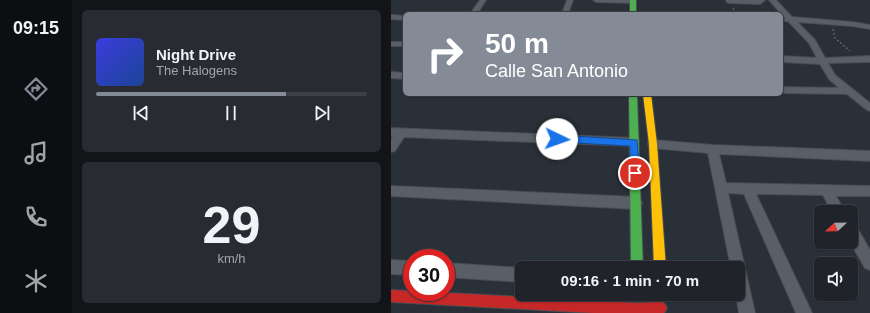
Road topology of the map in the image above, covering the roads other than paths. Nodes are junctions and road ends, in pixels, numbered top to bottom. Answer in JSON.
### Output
{"nodes":[{"id":1,"x":483,"y":0,"type":"edge"},
{"id":2,"x":570,"y":0,"type":"edge"},
{"id":3,"x":596,"y":0,"type":"edge"},
{"id":4,"x":633,"y":1,"type":"edge"},
{"id":5,"x":729,"y":1,"type":"dead end"},
{"id":6,"x":761,"y":1,"type":"edge"},
{"id":7,"x":775,"y":3,"type":"edge"},
{"id":8,"x":474,"y":12,"type":"edge"},
{"id":9,"x":566,"y":12,"type":"edge"},
{"id":10,"x":633,"y":12,"type":"edge"},
{"id":11,"x":391,"y":17,"type":"edge"},
{"id":12,"x":403,"y":18,"type":"edge"},
{"id":13,"x":783,"y":18,"type":"edge"},
{"id":14,"x":791,"y":19,"type":"junction"},
{"id":15,"x":870,"y":27,"type":"edge"},
{"id":16,"x":391,"y":44,"type":"edge"},
{"id":17,"x":403,"y":44,"type":"edge"},
{"id":18,"x":783,"y":59,"type":"edge"},
{"id":19,"x":822,"y":60,"type":"junction"},
{"id":20,"x":869,"y":60,"type":"edge"},
{"id":21,"x":391,"y":75,"type":"edge"},
{"id":22,"x":403,"y":76,"type":"edge"},
{"id":23,"x":783,"y":90,"type":"edge"},
{"id":24,"x":849,"y":92,"type":"junction"},
{"id":25,"x":633,"y":96,"type":"edge"},
{"id":26,"x":647,"y":96,"type":"edge"},
{"id":27,"x":870,"y":108,"type":"edge"},
{"id":28,"x":391,"y":132,"type":"edge"},
{"id":29,"x":402,"y":132,"type":"junction"},
{"id":30,"x":634,"y":142,"type":"junction"},
{"id":31,"x":653,"y":144,"type":"junction"},
{"id":32,"x":391,"y":148,"type":"edge"},
{"id":33,"x":713,"y":149,"type":"junction"},
{"id":34,"x":870,"y":156,"type":"edge"},
{"id":35,"x":721,"y":188,"type":"junction"},
{"id":36,"x":748,"y":189,"type":"junction"},
{"id":37,"x":391,"y":190,"type":"edge"},
{"id":38,"x":827,"y":191,"type":"junction"},
{"id":39,"x":870,"y":191,"type":"edge"},
{"id":40,"x":636,"y":203,"type":"junction"},
{"id":41,"x":835,"y":205,"type":"edge"},
{"id":42,"x":858,"y":243,"type":"edge"},
{"id":43,"x":637,"y":261,"type":"edge"},
{"id":44,"x":660,"y":261,"type":"edge"},
{"id":45,"x":737,"y":261,"type":"edge"},
{"id":46,"x":870,"y":263,"type":"edge"},
{"id":47,"x":391,"y":267,"type":"edge"},
{"id":48,"x":403,"y":268,"type":"edge"},
{"id":49,"x":455,"y":271,"type":"edge"},
{"id":50,"x":515,"y":275,"type":"edge"},
{"id":51,"x":391,"y":296,"type":"edge"},
{"id":52,"x":744,"y":301,"type":"edge"},
{"id":53,"x":661,"y":307,"type":"edge"},
{"id":54,"x":636,"y":308,"type":"edge"},
{"id":55,"x":747,"y":313,"type":"edge"},
{"id":56,"x":804,"y":313,"type":"edge"}],
"edges":[{"from":1,"to":8,"type":"street"},
{"from":2,"to":9,"type":"street"},
{"from":3,"to":4,"type":"street"},
{"from":4,"to":10,"type":"street"},
{"from":5,"to":6,"type":"street"},
{"from":6,"to":7,"type":"street"},
{"from":7,"to":14,"type":"street"},
{"from":11,"to":12,"type":"street"},
{"from":13,"to":14,"type":"street"},
{"from":14,"to":15,"type":"street"},
{"from":14,"to":19,"type":"street"},
{"from":16,"to":17,"type":"street"},
{"from":18,"to":19,"type":"street"},
{"from":19,"to":20,"type":"street"},
{"from":19,"to":24,"type":"street"},
{"from":21,"to":22,"type":"street"},
{"from":23,"to":24,"type":"street"},
{"from":24,"to":27,"type":"street"},
{"from":25,"to":30,"type":"street"},
{"from":26,"to":31,"type":"street"},
{"from":28,"to":29,"type":"street"},
{"from":29,"to":30,"type":"street"},
{"from":29,"to":32,"type":"street"},
{"from":30,"to":40,"type":"street"},
{"from":31,"to":33,"type":"street"},
{"from":31,"to":44,"type":"street"},
{"from":33,"to":34,"type":"street"},
{"from":33,"to":35,"type":"street"},
{"from":35,"to":36,"type":"street"},
{"from":35,"to":45,"type":"street"},
{"from":36,"to":38,"type":"street"},
{"from":36,"to":56,"type":"street"},
{"from":37,"to":40,"type":"street"},
{"from":38,"to":39,"type":"street"},
{"from":38,"to":41,"type":"street"},
{"from":40,"to":43,"type":"street"},
{"from":42,"to":46,"type":"street"},
{"from":47,"to":48,"type":"street"},
{"from":49,"to":50,"type":"street"},
{"from":51,"to":54,"type":"street"},
{"from":52,"to":55,"type":"street"},
{"from":53,"to":54,"type":"street"}]}
